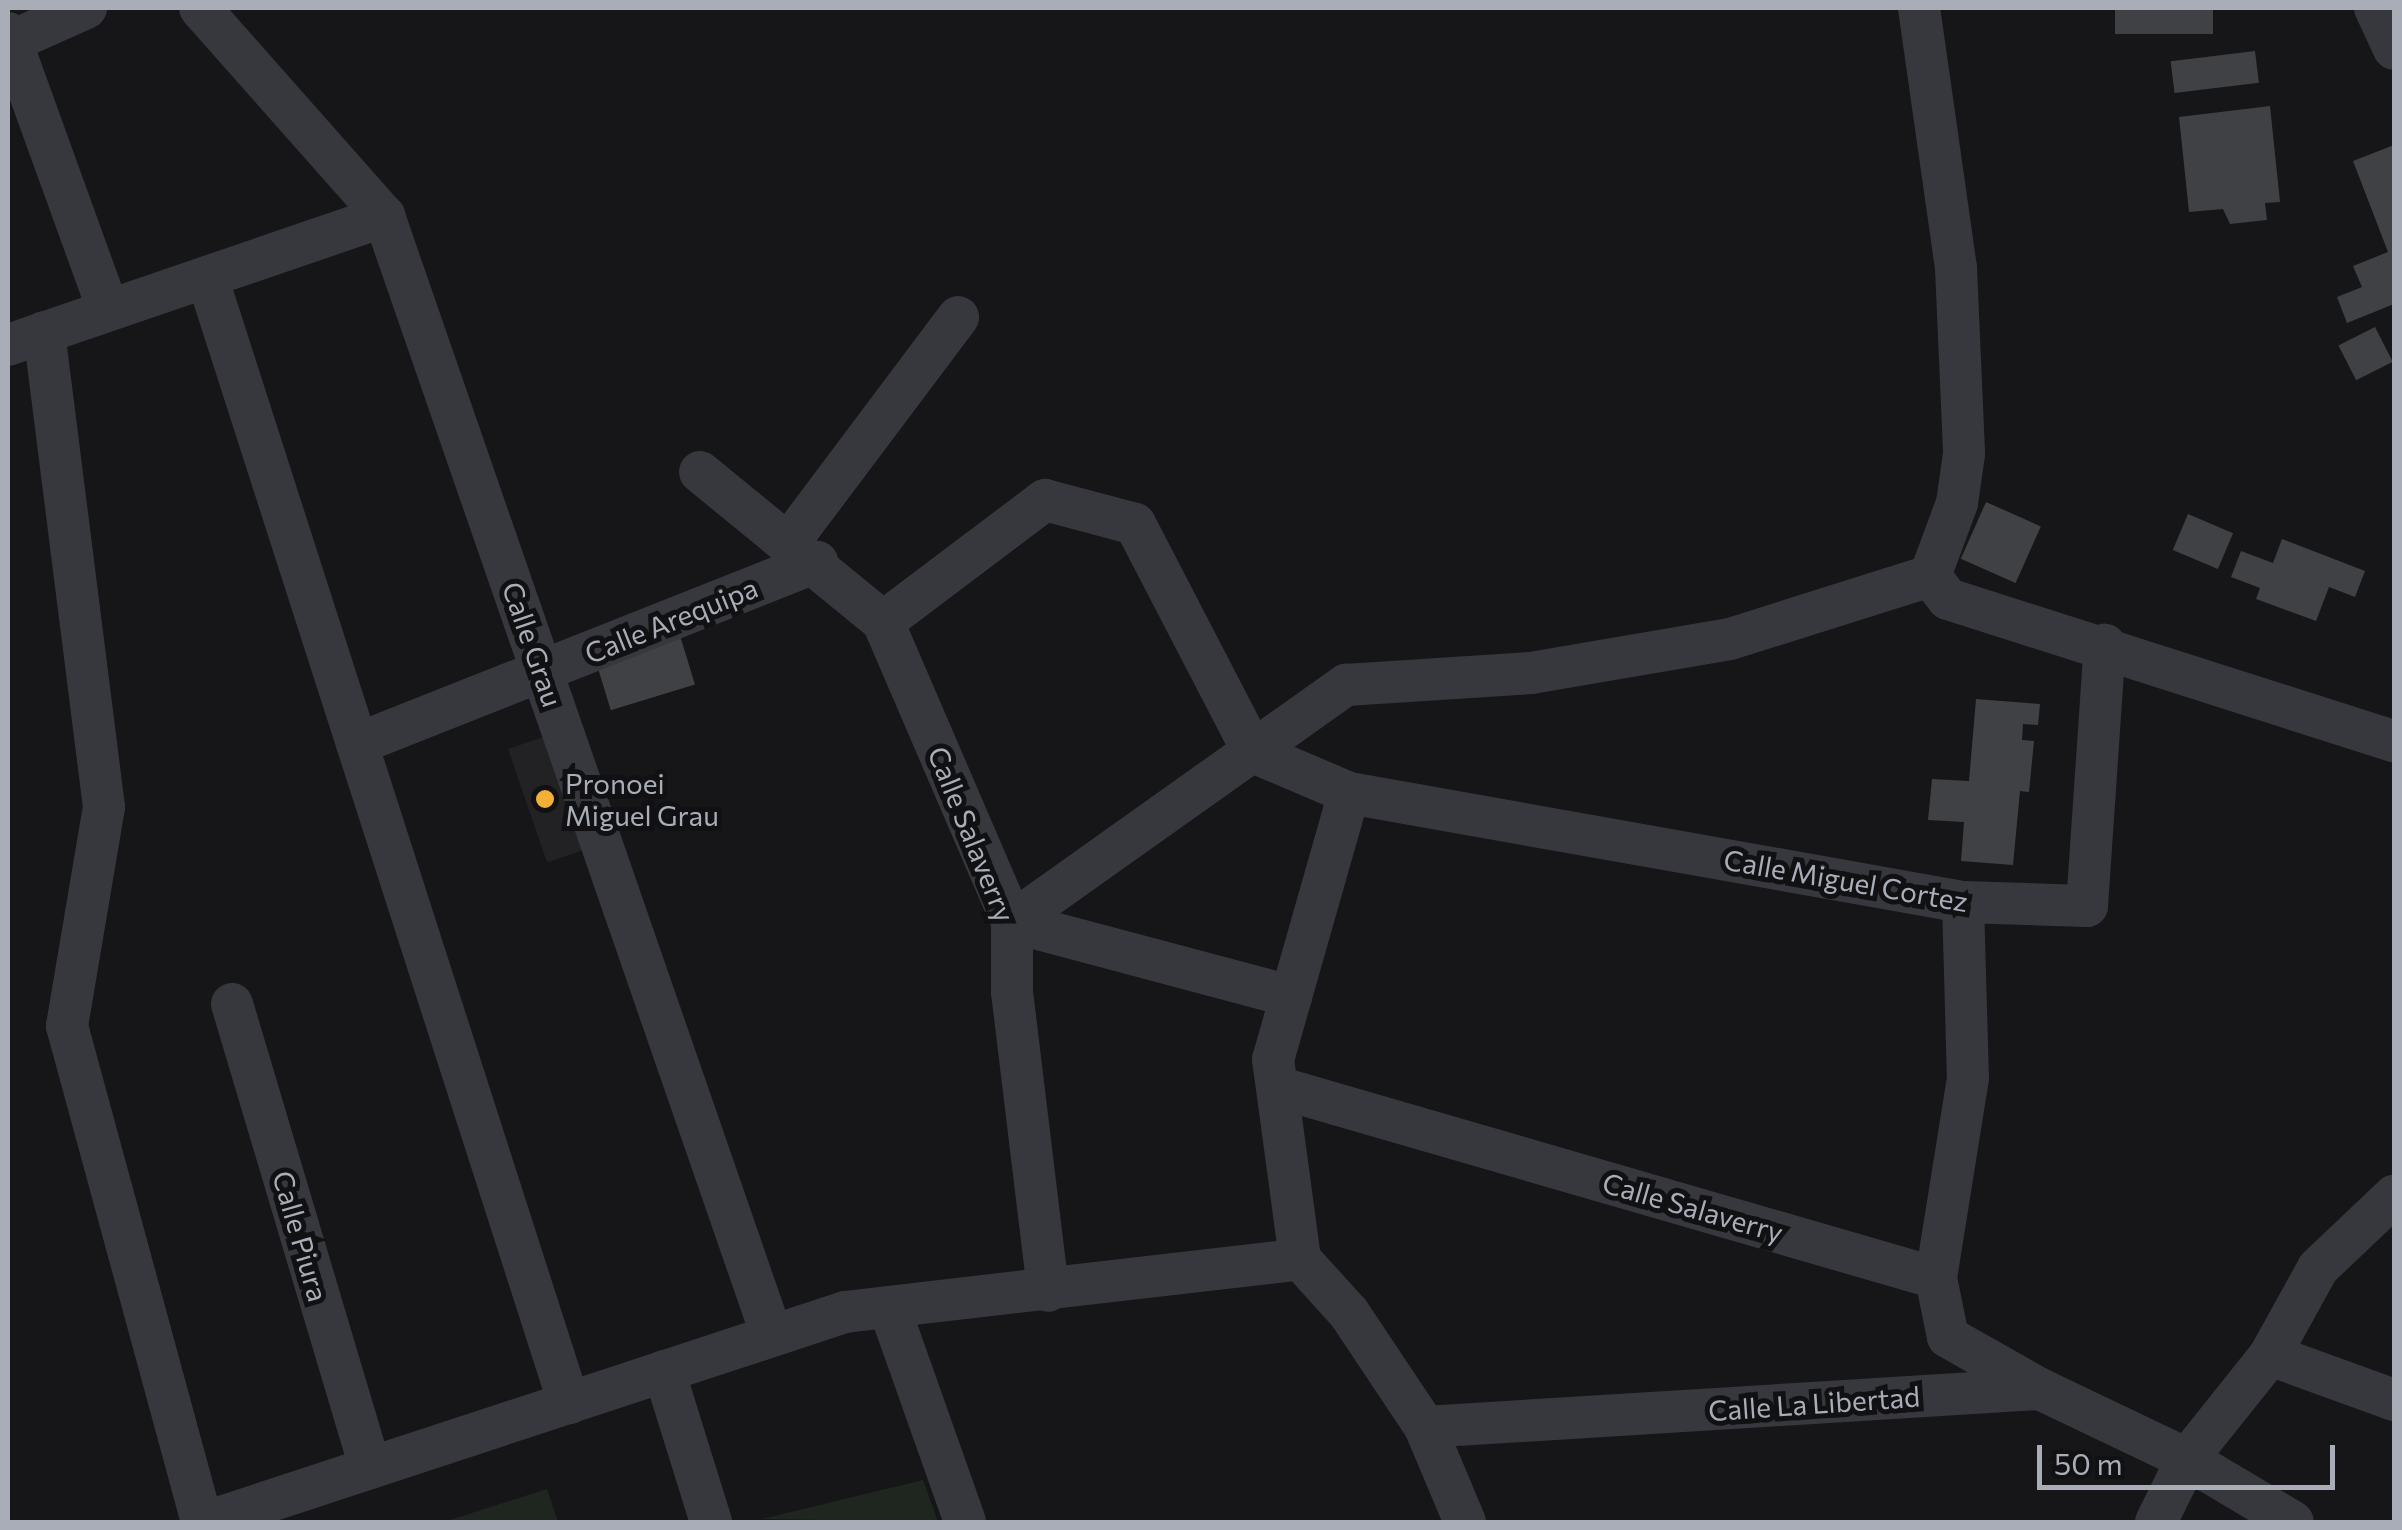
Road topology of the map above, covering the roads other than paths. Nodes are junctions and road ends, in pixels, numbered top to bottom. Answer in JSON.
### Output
{"nodes":[{"id":1,"x":86,"y":8,"type":"edge"},
{"id":2,"x":200,"y":8,"type":"edge"},
{"id":3,"x":1920,"y":8,"type":"edge"},
{"id":4,"x":10,"y":37,"type":"edge"},
{"id":5,"x":384,"y":216,"type":"junction"},
{"id":6,"x":207,"y":277,"type":"junction"},
{"id":7,"x":108,"y":310,"type":"junction"},
{"id":8,"x":958,"y":317,"type":"dead end"},
{"id":9,"x":26,"y":338,"type":"edge"},
{"id":10,"x":700,"y":472,"type":"dead end"},
{"id":11,"x":804,"y":552,"type":"junction"},
{"id":12,"x":1930,"y":576,"type":"junction"},
{"id":13,"x":883,"y":622,"type":"junction"},
{"id":14,"x":2105,"y":646,"type":"junction"},
{"id":15,"x":542,"y":671,"type":"junction"},
{"id":16,"x":2394,"y":740,"type":"edge"},
{"id":17,"x":357,"y":744,"type":"junction"},
{"id":18,"x":1253,"y":752,"type":"junction"},
{"id":19,"x":1349,"y":793,"type":"junction"},
{"id":20,"x":1963,"y":902,"type":"junction"},
{"id":21,"x":1012,"y":922,"type":"junction"},
{"id":22,"x":1291,"y":996,"type":"junction"},
{"id":23,"x":232,"y":1004,"type":"dead end"},
{"id":24,"x":1277,"y":1087,"type":"junction"},
{"id":25,"x":2394,"y":1196,"type":"edge"},
{"id":26,"x":1300,"y":1258,"type":"junction"},
{"id":27,"x":1936,"y":1278,"type":"junction"},
{"id":28,"x":1048,"y":1291,"type":"junction"},
{"id":29,"x":889,"y":1307,"type":"junction"},
{"id":30,"x":772,"y":1336,"type":"junction"},
{"id":31,"x":2270,"y":1354,"type":"junction"},
{"id":32,"x":664,"y":1371,"type":"junction"},
{"id":33,"x":2040,"y":1389,"type":"junction"},
{"id":34,"x":2394,"y":1400,"type":"edge"},
{"id":35,"x":570,"y":1402,"type":"junction"},
{"id":36,"x":1425,"y":1427,"type":"junction"},
{"id":37,"x":2187,"y":1458,"type":"junction"},
{"id":38,"x":370,"y":1468,"type":"junction"},
{"id":39,"x":204,"y":1522,"type":"edge"},
{"id":40,"x":711,"y":1522,"type":"edge"},
{"id":41,"x":966,"y":1522,"type":"edge"},
{"id":42,"x":1464,"y":1522,"type":"edge"},
{"id":43,"x":2156,"y":1522,"type":"edge"},
{"id":44,"x":2293,"y":1522,"type":"edge"}],
"edges":[{"from":1,"to":4,"type":"street"},
{"from":2,"to":5,"type":"street","name":"Calle Grau"},
{"from":3,"to":12,"type":"street"},
{"from":4,"to":7,"type":"street"},
{"from":5,"to":6,"type":"street"},
{"from":5,"to":15,"type":"street","name":"Calle Grau"},
{"from":6,"to":7,"type":"street"},
{"from":6,"to":17,"type":"street"},
{"from":7,"to":9,"type":"street"},
{"from":8,"to":11,"type":"street"},
{"from":9,"to":39,"type":"street"},
{"from":10,"to":11,"type":"street","name":"Calle Salaverry"},
{"from":11,"to":13,"type":"street","name":"Calle Salaverry"},
{"from":11,"to":15,"type":"street","name":"Calle Arequipa"},
{"from":12,"to":14,"type":"street"},
{"from":12,"to":18,"type":"street"},
{"from":13,"to":18,"type":"street"},
{"from":13,"to":21,"type":"street","name":"Calle Salaverry"},
{"from":14,"to":16,"type":"street"},
{"from":14,"to":20,"type":"street","name":"Calle Miguel Cortez"},
{"from":15,"to":17,"type":"street","name":"Calle Arequipa"},
{"from":15,"to":30,"type":"street","name":"Calle Grau"},
{"from":17,"to":35,"type":"street"},
{"from":18,"to":19,"type":"street","name":"Calle Miguel Cortez"},
{"from":18,"to":21,"type":"street"},
{"from":19,"to":20,"type":"street","name":"Calle Miguel Cortez"},
{"from":19,"to":22,"type":"street"},
{"from":20,"to":27,"type":"street"},
{"from":21,"to":22,"type":"street"},
{"from":21,"to":28,"type":"street","name":"Calle Salaverry"},
{"from":22,"to":24,"type":"street"},
{"from":23,"to":38,"type":"street","name":"Calle Piura"},
{"from":24,"to":26,"type":"street"},
{"from":24,"to":27,"type":"street","name":"Calle Salaverry"},
{"from":25,"to":31,"type":"street"},
{"from":26,"to":28,"type":"street"},
{"from":26,"to":36,"type":"street"},
{"from":27,"to":33,"type":"street"},
{"from":28,"to":29,"type":"street"},
{"from":29,"to":30,"type":"street"},
{"from":29,"to":41,"type":"street"},
{"from":30,"to":32,"type":"street"},
{"from":31,"to":34,"type":"street"},
{"from":31,"to":37,"type":"street"},
{"from":32,"to":35,"type":"street"},
{"from":32,"to":40,"type":"street"},
{"from":33,"to":36,"type":"street","name":"Calle La Libertad"},
{"from":33,"to":37,"type":"street","name":"Calle La Libertad"},
{"from":35,"to":38,"type":"street"},
{"from":36,"to":42,"type":"street"},
{"from":37,"to":43,"type":"street"},
{"from":37,"to":44,"type":"street"},
{"from":38,"to":39,"type":"street"}]}
